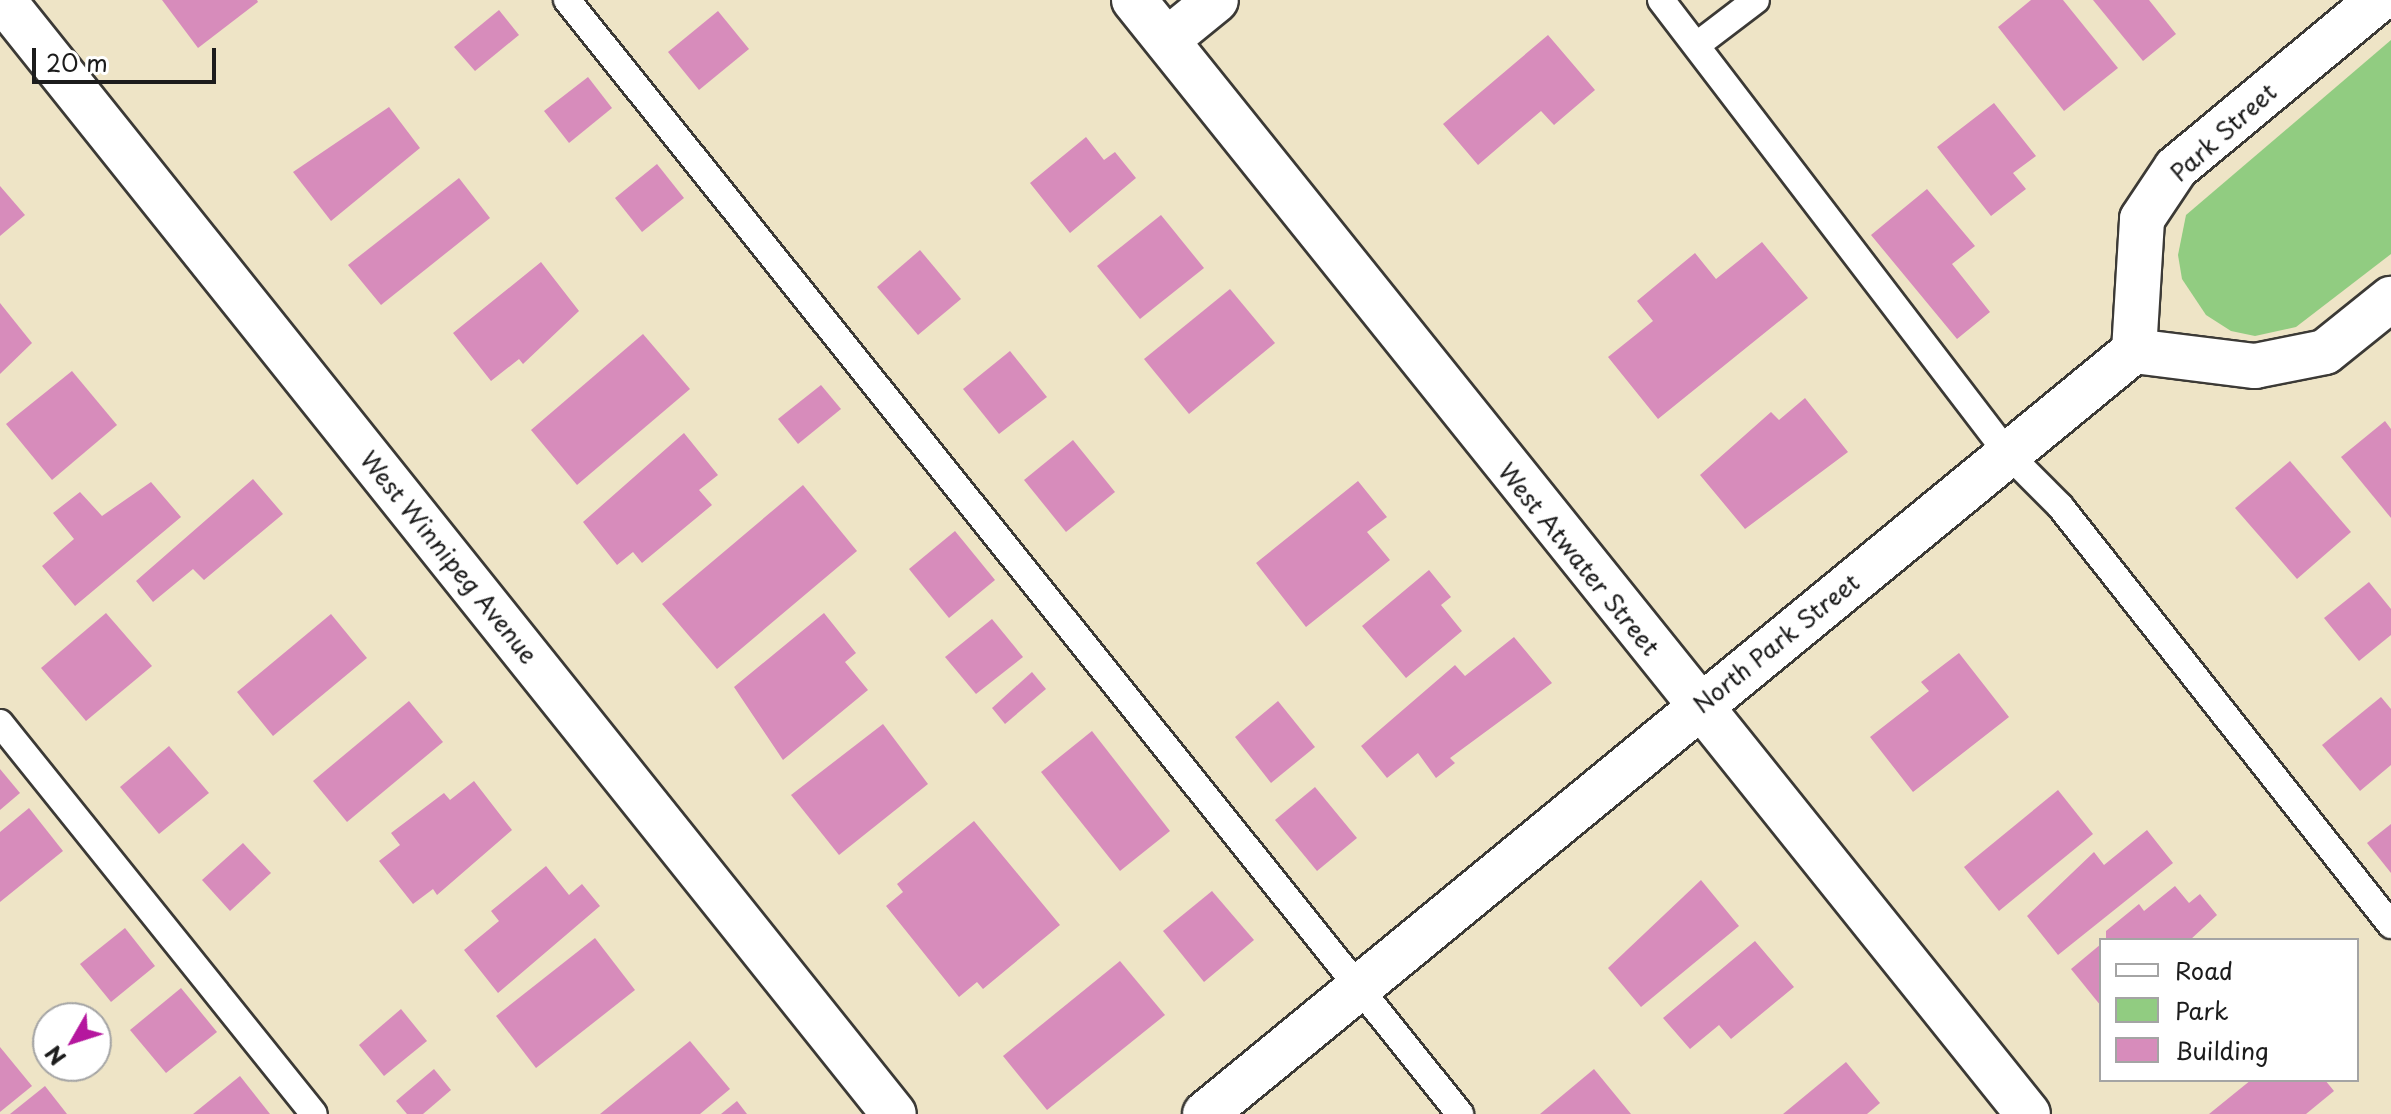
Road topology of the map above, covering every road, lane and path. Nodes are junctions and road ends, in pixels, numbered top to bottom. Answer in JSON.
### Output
{"nodes":[{"id":1,"x":3,"y":0,"type":"edge"},
{"id":2,"x":567,"y":0,"type":"edge"},
{"id":3,"x":1134,"y":0,"type":"edge"},
{"id":4,"x":1216,"y":0,"type":"edge"},
{"id":5,"x":1661,"y":0,"type":"edge"},
{"id":6,"x":1756,"y":0,"type":"edge"},
{"id":7,"x":2378,"y":0,"type":"edge"},
{"id":8,"x":1167,"y":40,"type":"junction"},
{"id":9,"x":1697,"y":45,"type":"junction"},
{"id":10,"x":2391,"y":299,"type":"edge"},
{"id":11,"x":2134,"y":351,"type":"junction"},
{"id":12,"x":2008,"y":454,"type":"junction"},
{"id":13,"x":1697,"y":707,"type":"junction"},
{"id":14,"x":0,"y":723,"type":"edge"},
{"id":15,"x":2391,"y":925,"type":"edge"},
{"id":16,"x":1358,"y":988,"type":"junction"},
{"id":17,"x":314,"y":1114,"type":"edge"},
{"id":18,"x":894,"y":1114,"type":"edge"},
{"id":19,"x":1205,"y":1114,"type":"edge"},
{"id":20,"x":1460,"y":1114,"type":"edge"},
{"id":21,"x":2028,"y":1114,"type":"edge"}],
"edges":[{"from":1,"to":18,"type":"street","name":"West Winnipeg Avenue"},
{"from":2,"to":16,"type":"lane"},
{"from":3,"to":8,"type":"street","name":"West Atwater Street"},
{"from":4,"to":8,"type":"street"},
{"from":5,"to":9,"type":"lane"},
{"from":6,"to":9,"type":"lane"},
{"from":7,"to":11,"type":"street","name":"Park Street"},
{"from":8,"to":13,"type":"street","name":"West Atwater Street"},
{"from":9,"to":12,"type":"lane"},
{"from":10,"to":11,"type":"street"},
{"from":11,"to":12,"type":"street","name":"North Park Street"},
{"from":12,"to":13,"type":"street","name":"North Park Street"},
{"from":12,"to":15,"type":"lane"},
{"from":13,"to":16,"type":"street","name":"North Park Street"},
{"from":13,"to":21,"type":"street","name":"West Atwater Street"},
{"from":14,"to":17,"type":"lane"},
{"from":16,"to":19,"type":"street","name":"North Park Street"},
{"from":16,"to":20,"type":"lane"}]}
